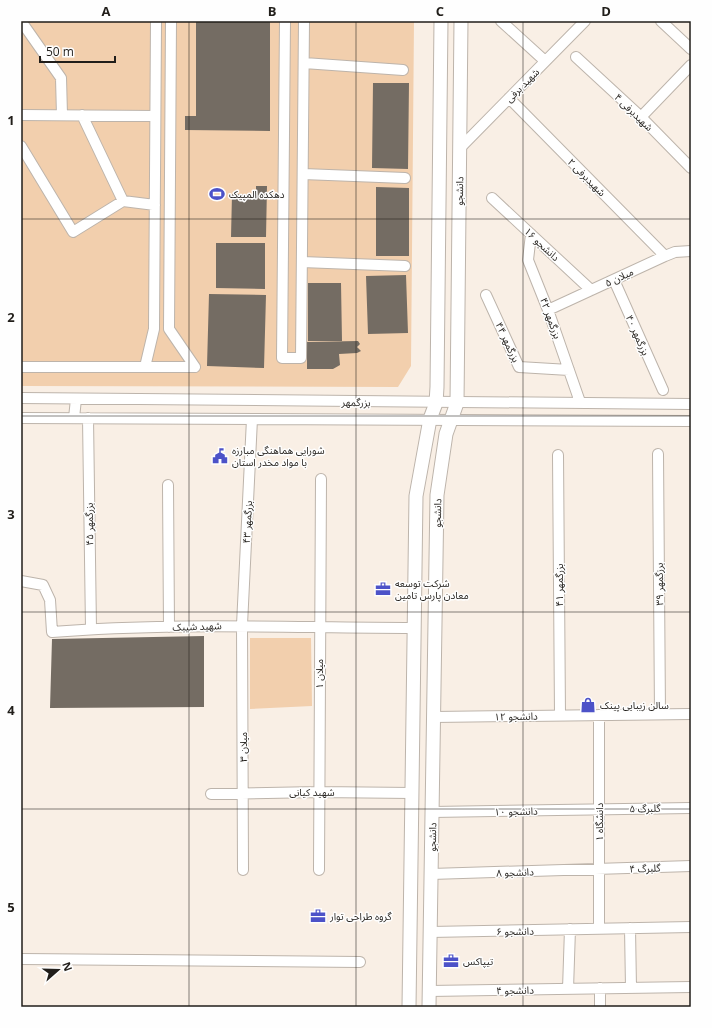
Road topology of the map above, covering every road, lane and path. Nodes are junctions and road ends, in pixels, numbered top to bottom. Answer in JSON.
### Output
{"nodes":[{"id":1,"x":21,"y":21,"type":"edge"},
{"id":2,"x":156,"y":21,"type":"edge"},
{"id":3,"x":171,"y":21,"type":"edge"},
{"id":4,"x":285,"y":21,"type":"edge"},
{"id":5,"x":304,"y":21,"type":"edge"},
{"id":6,"x":441,"y":21,"type":"edge"},
{"id":7,"x":461,"y":21,"type":"edge"},
{"id":8,"x":585,"y":21,"type":"edge"},
{"id":9,"x":662,"y":21,"type":"edge"},
{"id":10,"x":502,"y":22,"type":"edge"},
{"id":11,"x":691,"y":49,"type":"edge"},
{"id":12,"x":576,"y":57,"type":"dead end"},
{"id":13,"x":545,"y":61,"type":"junction"},
{"id":14,"x":304,"y":63,"type":"junction"},
{"id":15,"x":691,"y":65,"type":"edge"},
{"id":16,"x":403,"y":70,"type":"dead end"},
{"id":17,"x":509,"y":98,"type":"junction"},
{"id":18,"x":21,"y":115,"type":"edge"},
{"id":19,"x":62,"y":115,"type":"junction"},
{"id":20,"x":82,"y":115,"type":"junction"},
{"id":21,"x":155,"y":116,"type":"junction"},
{"id":22,"x":641,"y":117,"type":"junction"},
{"id":23,"x":21,"y":146,"type":"edge"},
{"id":24,"x":460,"y":148,"type":"junction"},
{"id":25,"x":691,"y":168,"type":"edge"},
{"id":26,"x":303,"y":174,"type":"junction"},
{"id":27,"x":405,"y":178,"type":"dead end"},
{"id":28,"x":492,"y":198,"type":"dead end"},
{"id":29,"x":123,"y":201,"type":"junction"},
{"id":30,"x":156,"y":205,"type":"junction"},
{"id":31,"x":531,"y":234,"type":"junction"},
{"id":32,"x":691,"y":252,"type":"edge"},
{"id":33,"x":665,"y":256,"type":"junction"},
{"id":34,"x":302,"y":262,"type":"junction"},
{"id":35,"x":405,"y":266,"type":"dead end"},
{"id":36,"x":614,"y":280,"type":"junction"},
{"id":37,"x":591,"y":290,"type":"junction"},
{"id":38,"x":486,"y":295,"type":"dead end"},
{"id":39,"x":548,"y":310,"type":"junction"},
{"id":40,"x":21,"y":367,"type":"edge"},
{"id":41,"x":145,"y":367,"type":"junction"},
{"id":42,"x":569,"y":370,"type":"junction"},
{"id":43,"x":663,"y":390,"type":"dead end"},
{"id":44,"x":21,"y":398,"type":"edge"},
{"id":45,"x":76,"y":399,"type":"junction"},
{"id":46,"x":580,"y":402,"type":"junction"},
{"id":47,"x":436,"y":403,"type":"junction"},
{"id":48,"x":457,"y":403,"type":"junction"},
{"id":49,"x":691,"y":404,"type":"edge"},
{"id":50,"x":21,"y":418,"type":"edge"},
{"id":51,"x":74,"y":418,"type":"junction"},
{"id":52,"x":88,"y":418,"type":"junction"},
{"id":53,"x":252,"y":419,"type":"junction"},
{"id":54,"x":430,"y":419,"type":"junction"},
{"id":55,"x":451,"y":419,"type":"junction"},
{"id":56,"x":691,"y":421,"type":"edge"},
{"id":57,"x":658,"y":454,"type":"dead end"},
{"id":58,"x":558,"y":455,"type":"dead end"},
{"id":59,"x":321,"y":479,"type":"dead end"},
{"id":60,"x":168,"y":485,"type":"dead end"},
{"id":61,"x":21,"y":581,"type":"edge"},
{"id":62,"x":242,"y":625,"type":"junction"},
{"id":63,"x":169,"y":627,"type":"junction"},
{"id":64,"x":319,"y":628,"type":"junction"},
{"id":65,"x":414,"y":628,"type":"junction"},
{"id":66,"x":91,"y":629,"type":"junction"},
{"id":67,"x":660,"y":714,"type":"junction"},
{"id":68,"x":691,"y":714,"type":"edge"},
{"id":69,"x":560,"y":715,"type":"junction"},
{"id":70,"x":599,"y":715,"type":"junction"},
{"id":71,"x":434,"y":717,"type":"junction"},
{"id":72,"x":243,"y":792,"type":"junction"},
{"id":73,"x":318,"y":792,"type":"junction"},
{"id":74,"x":412,"y":793,"type":"junction"},
{"id":75,"x":211,"y":794,"type":"dead end"},
{"id":76,"x":691,"y":808,"type":"edge"},
{"id":77,"x":599,"y":809,"type":"junction"},
{"id":78,"x":432,"y":812,"type":"junction"},
{"id":79,"x":691,"y":866,"type":"edge"},
{"id":80,"x":599,"y":869,"type":"junction"},
{"id":81,"x":242,"y":870,"type":"dead end"},
{"id":82,"x":319,"y":870,"type":"dead end"},
{"id":83,"x":431,"y":874,"type":"junction"},
{"id":84,"x":691,"y":927,"type":"edge"},
{"id":85,"x":630,"y":928,"type":"junction"},
{"id":86,"x":570,"y":929,"type":"junction"},
{"id":87,"x":599,"y":929,"type":"junction"},
{"id":88,"x":430,"y":932,"type":"junction"},
{"id":89,"x":21,"y":959,"type":"edge"},
{"id":90,"x":360,"y":962,"type":"dead end"},
{"id":91,"x":691,"y":987,"type":"edge"},
{"id":92,"x":600,"y":988,"type":"junction"},
{"id":93,"x":631,"y":988,"type":"junction"},
{"id":94,"x":568,"y":989,"type":"junction"},
{"id":95,"x":429,"y":991,"type":"junction"},
{"id":96,"x":409,"y":1007,"type":"edge"},
{"id":97,"x":429,"y":1007,"type":"edge"},
{"id":98,"x":600,"y":1007,"type":"edge"}],
"edges":[{"from":1,"to":19,"type":"street"},
{"from":2,"to":21,"type":"street"},
{"from":3,"to":41,"type":"street"},
{"from":4,"to":34,"type":"street"},
{"from":5,"to":14,"type":"street"},
{"from":6,"to":47,"type":"main road","name":"دانشجو"},
{"from":7,"to":24,"type":"main road","name":"دانشجو"},
{"from":8,"to":13,"type":"street","name":"شهید برفی"},
{"from":9,"to":11,"type":"street"},
{"from":10,"to":13,"type":"street"},
{"from":12,"to":22,"type":"street","name":"شهیدبرفی ۴"},
{"from":13,"to":17,"type":"street","name":"شهید برفی"},
{"from":14,"to":16,"type":"street"},
{"from":14,"to":26,"type":"street"},
{"from":15,"to":22,"type":"street"},
{"from":17,"to":24,"type":"street","name":"شهید برفی"},
{"from":17,"to":33,"type":"street","name":"شهیدبرفی ۲"},
{"from":18,"to":19,"type":"street"},
{"from":19,"to":20,"type":"street"},
{"from":20,"to":21,"type":"street"},
{"from":20,"to":29,"type":"street"},
{"from":21,"to":30,"type":"street"},
{"from":22,"to":25,"type":"street","name":"شهیدبرفی ۴"},
{"from":23,"to":29,"type":"street"},
{"from":24,"to":48,"type":"main road","name":"دانشجو"},
{"from":26,"to":27,"type":"street"},
{"from":26,"to":34,"type":"street"},
{"from":28,"to":31,"type":"street","name":"دانشجو ۱۶"},
{"from":29,"to":30,"type":"street"},
{"from":30,"to":41,"type":"street"},
{"from":31,"to":37,"type":"street","name":"دانشجو ۱۶"},
{"from":31,"to":39,"type":"street","name":"بزرگمهر ۴۲"},
{"from":32,"to":33,"type":"street","name":"میلان ۵"},
{"from":33,"to":36,"type":"street","name":"میلان ۵"},
{"from":34,"to":35,"type":"street"},
{"from":36,"to":37,"type":"street","name":"میلان ۵"},
{"from":36,"to":43,"type":"street","name":"بزرگمهر ۴۰"},
{"from":37,"to":39,"type":"street","name":"میلان ۵"},
{"from":38,"to":42,"type":"street","name":"بزرگمهر ۴۴"},
{"from":39,"to":42,"type":"street","name":"بزرگمهر ۴۲"},
{"from":40,"to":41,"type":"street"},
{"from":42,"to":46,"type":"street","name":"بزرگمهر ۴۲"},
{"from":44,"to":45,"type":"street","name":"بزرگمهر"},
{"from":45,"to":47,"type":"street","name":"بزرگمهر"},
{"from":45,"to":51,"type":"street"},
{"from":46,"to":48,"type":"street","name":"بزرگمهر"},
{"from":46,"to":49,"type":"street","name":"بزرگمهر"},
{"from":47,"to":48,"type":"street","name":"بزرگمهر"},
{"from":47,"to":54,"type":"main road","name":"دانشجو"},
{"from":48,"to":55,"type":"main road","name":"دانشجو"},
{"from":50,"to":51,"type":"street","name":"بزرگمهر"},
{"from":51,"to":52,"type":"street","name":"بزرگمهر"},
{"from":52,"to":53,"type":"street","name":"بزرگمهر"},
{"from":52,"to":66,"type":"street","name":"بزرگمهر ۴۵"},
{"from":53,"to":54,"type":"street","name":"بزرگمهر"},
{"from":53,"to":62,"type":"street","name":"بزرگمهر ۴۳"},
{"from":54,"to":55,"type":"street","name":"بزرگمهر"},
{"from":54,"to":65,"type":"main road","name":"دانشجو"},
{"from":55,"to":56,"type":"street","name":"بزرگمهر"},
{"from":55,"to":71,"type":"main road","name":"دانشجو"},
{"from":57,"to":67,"type":"street","name":"برزگمهر ۳۹"},
{"from":58,"to":69,"type":"street","name":"بزرگمهر ۴۱"},
{"from":59,"to":64,"type":"street","name":"میلان ۱"},
{"from":60,"to":63,"type":"street"},
{"from":61,"to":66,"type":"street","name":"شهید شیبک"},
{"from":62,"to":63,"type":"street","name":"شهید شیبک"},
{"from":62,"to":64,"type":"street","name":"شهید شیبک"},
{"from":62,"to":72,"type":"street","name":"میلان ۳"},
{"from":63,"to":66,"type":"street","name":"شهید شیبک"},
{"from":64,"to":65,"type":"street","name":"شهید شیبک"},
{"from":64,"to":73,"type":"street","name":"میلان ۱"},
{"from":65,"to":74,"type":"main road","name":"دانشجو"},
{"from":67,"to":68,"type":"street","name":"دانشجو ۱۲"},
{"from":67,"to":70,"type":"street","name":"دانشجو ۱۲"},
{"from":69,"to":70,"type":"street","name":"دانشجو ۱۲"},
{"from":69,"to":71,"type":"street","name":"دانشجو ۱۲"},
{"from":70,"to":77,"type":"street","name":"دانشگاه ۱"},
{"from":71,"to":78,"type":"main road","name":"دانشجو"},
{"from":72,"to":73,"type":"street","name":"شهید کیانی"},
{"from":72,"to":75,"type":"street","name":"شهید کیانی"},
{"from":72,"to":81,"type":"street","name":"میلان ۳"},
{"from":73,"to":74,"type":"street","name":"شهید کیانی"},
{"from":73,"to":82,"type":"street","name":"میلان ۱"},
{"from":74,"to":96,"type":"main road","name":"دانشجو"},
{"from":76,"to":77,"type":"street","name":"گلبرگ ۵"},
{"from":77,"to":78,"type":"street","name":"دانشجو ۱۰"},
{"from":77,"to":80,"type":"street","name":"دانشگاه ۱"},
{"from":78,"to":83,"type":"main road","name":"دانشجو"},
{"from":79,"to":80,"type":"street","name":"گلبرگ ۴"},
{"from":80,"to":83,"type":"street","name":"دانشجو ۸"},
{"from":80,"to":87,"type":"street","name":"دانشگاه ۱"},
{"from":83,"to":88,"type":"main road","name":"دانشجو"},
{"from":84,"to":85,"type":"street","name":"دانشجو ۶"},
{"from":85,"to":87,"type":"street","name":"دانشجو ۶"},
{"from":85,"to":93,"type":"street"},
{"from":86,"to":87,"type":"street","name":"دانشجو ۶"},
{"from":86,"to":88,"type":"street","name":"دانشجو ۶"},
{"from":86,"to":94,"type":"street"},
{"from":88,"to":95,"type":"main road","name":"دانشجو"},
{"from":89,"to":90,"type":"street"},
{"from":91,"to":93,"type":"street","name":"دانشجو ۴"},
{"from":92,"to":93,"type":"street","name":"دانشجو ۴"},
{"from":92,"to":94,"type":"street","name":"دانشجو ۴"},
{"from":92,"to":98,"type":"street"},
{"from":94,"to":95,"type":"street","name":"دانشجو ۴"},
{"from":95,"to":97,"type":"main road","name":"دانشجو"}]}
